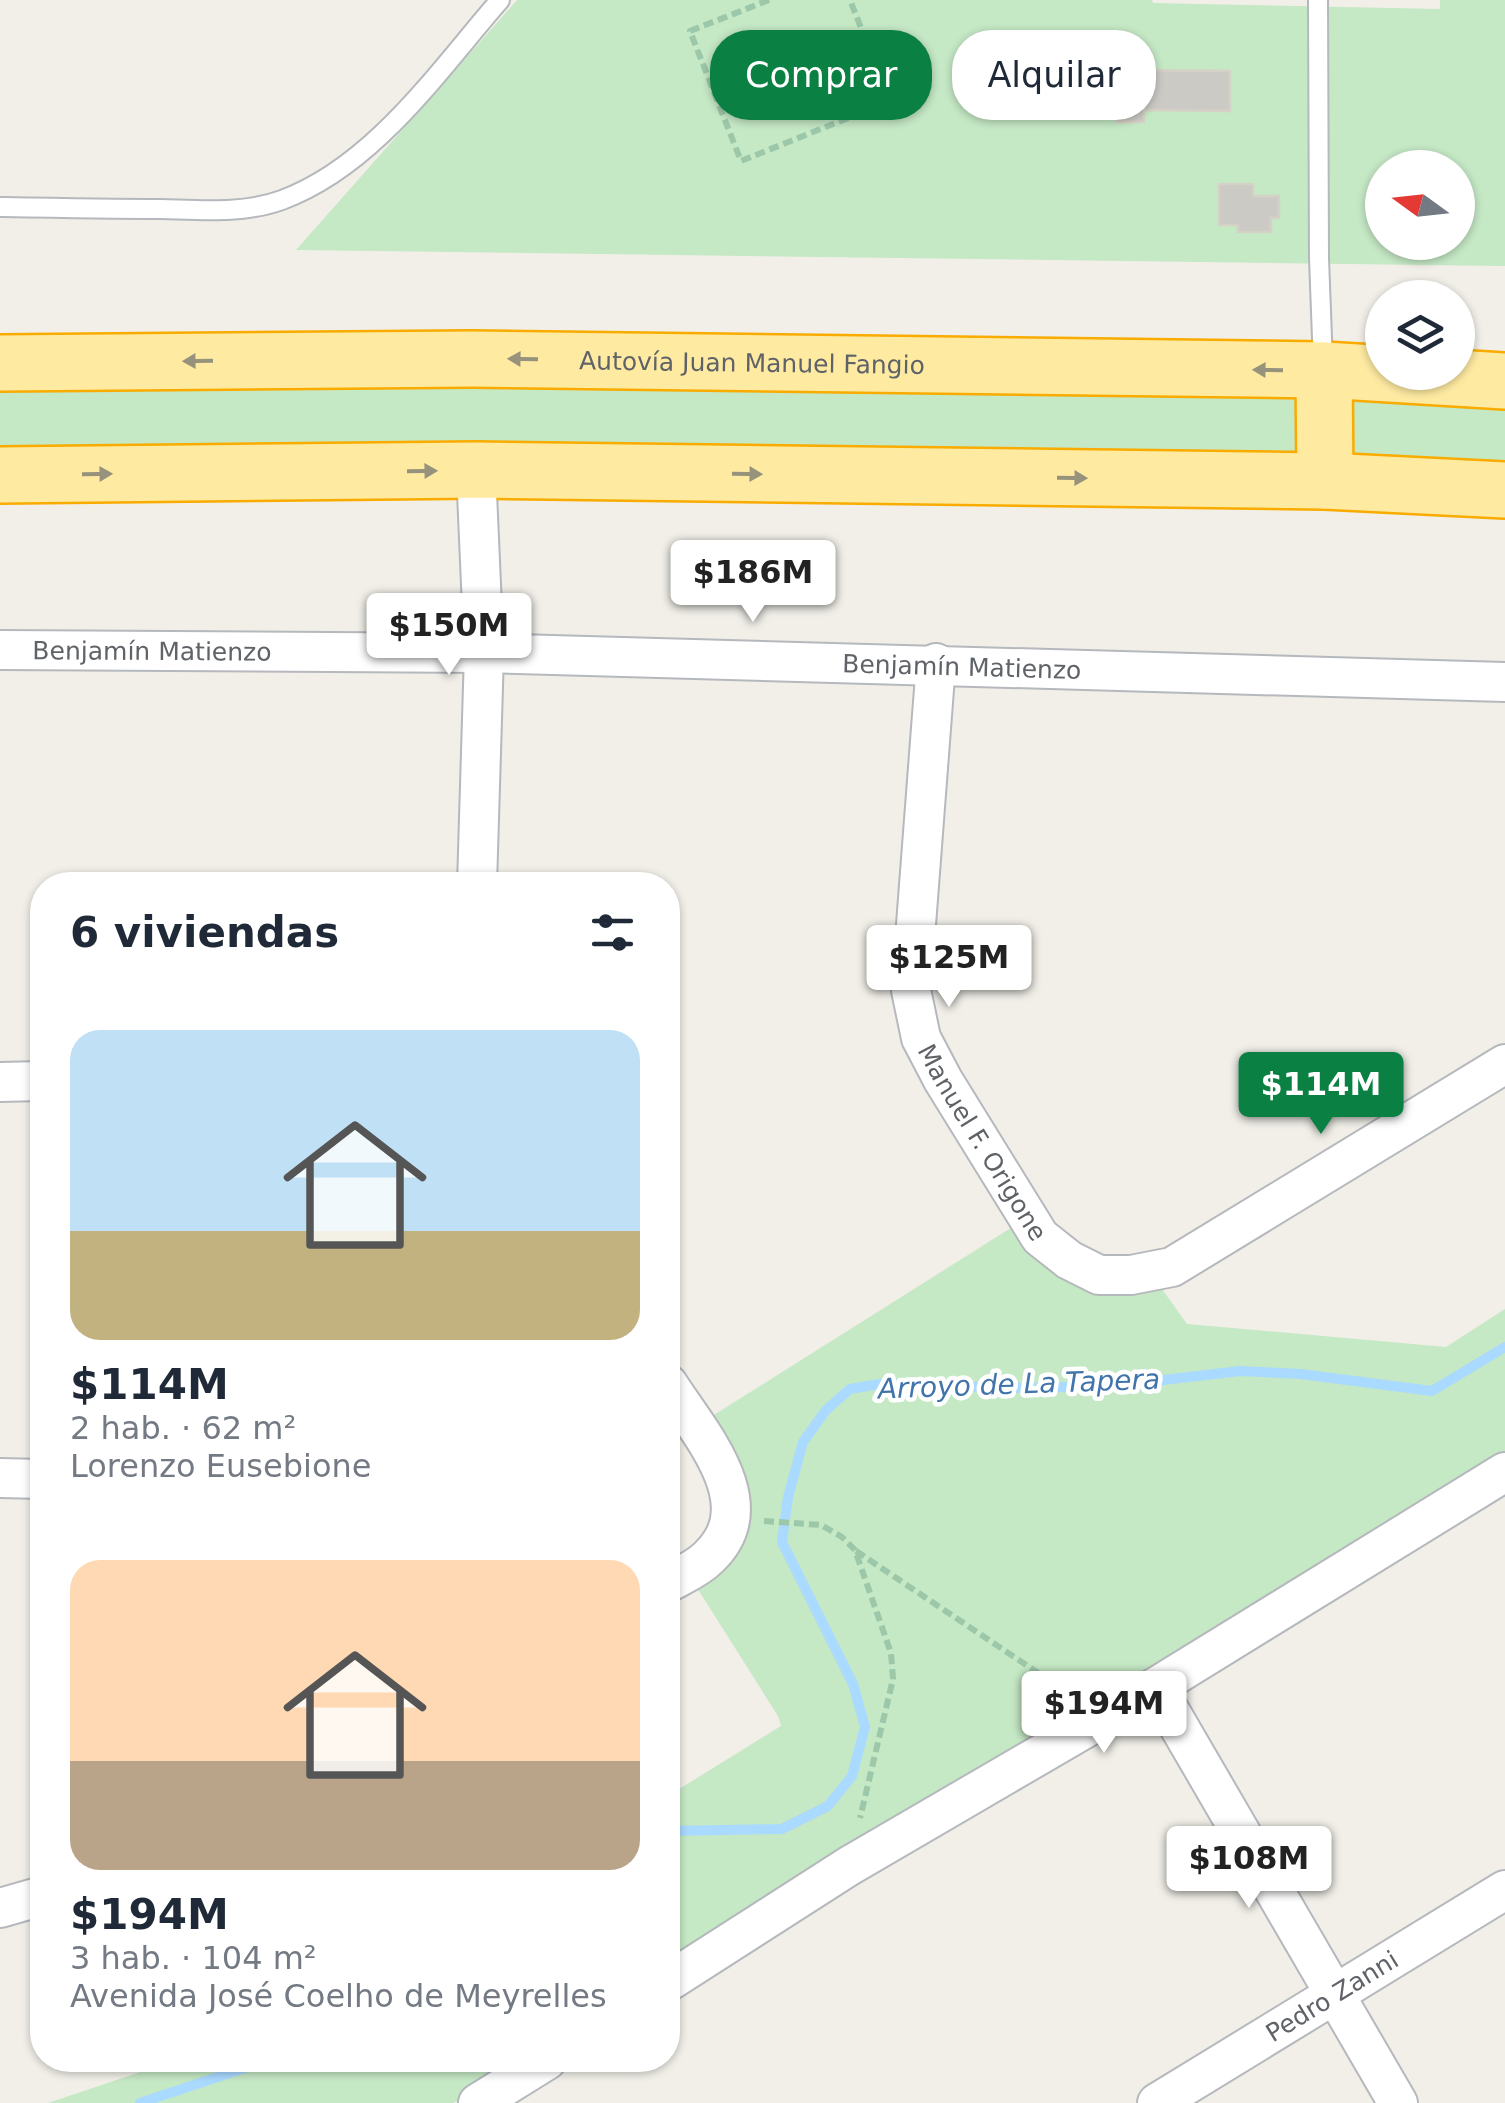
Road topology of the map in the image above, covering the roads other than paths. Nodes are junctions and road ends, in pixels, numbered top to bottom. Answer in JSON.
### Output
{"nodes":[{"id":1,"x":500,"y":0,"type":"edge"},
{"id":2,"x":1318,"y":0,"type":"edge"},
{"id":3,"x":0,"y":208,"type":"edge"},
{"id":4,"x":0,"y":363,"type":"edge"},
{"id":5,"x":1324,"y":370,"type":"junction"},
{"id":6,"x":1505,"y":381,"type":"edge"},
{"id":7,"x":476,"y":470,"type":"junction"},
{"id":8,"x":0,"y":474,"type":"edge"},
{"id":9,"x":1325,"y":481,"type":"junction"},
{"id":10,"x":1505,"y":490,"type":"edge"},
{"id":11,"x":0,"y":650,"type":"edge"},
{"id":12,"x":484,"y":653,"type":"junction"},
{"id":13,"x":936,"y":663,"type":"junction"},
{"id":14,"x":1505,"y":682,"type":"edge"},
{"id":15,"x":477,"y":872,"type":"edge"},
{"id":16,"x":1505,"y":1064,"type":"edge"},
{"id":17,"x":0,"y":1082,"type":"edge"},
{"id":18,"x":30,"y":1082,"type":"edge"},
{"id":19,"x":680,"y":1403,"type":"edge"},
{"id":20,"x":1505,"y":1472,"type":"edge"},
{"id":21,"x":0,"y":1478,"type":"edge"},
{"id":22,"x":30,"y":1479,"type":"edge"},
{"id":23,"x":680,"y":1576,"type":"edge"},
{"id":24,"x":1156,"y":1687,"type":"junction"},
{"id":25,"x":1505,"y":1890,"type":"edge"},
{"id":26,"x":30,"y":1899,"type":"edge"},
{"id":27,"x":0,"y":1908,"type":"edge"},
{"id":28,"x":680,"y":1974,"type":"edge"},
{"id":29,"x":1337,"y":1994,"type":"junction"},
{"id":30,"x":529,"y":2072,"type":"edge"},
{"id":31,"x":483,"y":2102,"type":"edge"},
{"id":32,"x":1157,"y":2103,"type":"edge"},
{"id":33,"x":1398,"y":2103,"type":"edge"}],
"edges":[{"from":1,"to":3,"type":"lane"},
{"from":2,"to":5,"type":"lane"},
{"from":5,"to":4,"type":"highway","name":"Autovía Juan Manuel Fangio","one_way":true},
{"from":5,"to":6,"type":"highway","name":"Autovía Juan Manuel Fangio"},
{"from":5,"to":9,"type":"highway"},
{"from":8,"to":7,"type":"highway","one_way":true},
{"from":7,"to":9,"type":"highway","one_way":true},
{"from":7,"to":12,"type":"street"},
{"from":9,"to":10,"type":"highway"},
{"from":11,"to":12,"type":"street","name":"Benjamín Matienzo"},
{"from":12,"to":13,"type":"street","name":"Benjamín Matienzo"},
{"from":12,"to":15,"type":"street"},
{"from":13,"to":14,"type":"street","name":"Benjamín Matienzo"},
{"from":13,"to":16,"type":"street","name":"Manuel F. Origone"},
{"from":17,"to":18,"type":"street"},
{"from":19,"to":23,"type":"street"},
{"from":20,"to":24,"type":"street"},
{"from":21,"to":22,"type":"street"},
{"from":24,"to":28,"type":"street"},
{"from":24,"to":29,"type":"street"},
{"from":25,"to":29,"type":"street","name":"Pedro Zanni"},
{"from":26,"to":27,"type":"street"},
{"from":29,"to":32,"type":"street","name":"Pedro Zanni"},
{"from":29,"to":33,"type":"street"},
{"from":30,"to":31,"type":"street"}]}
